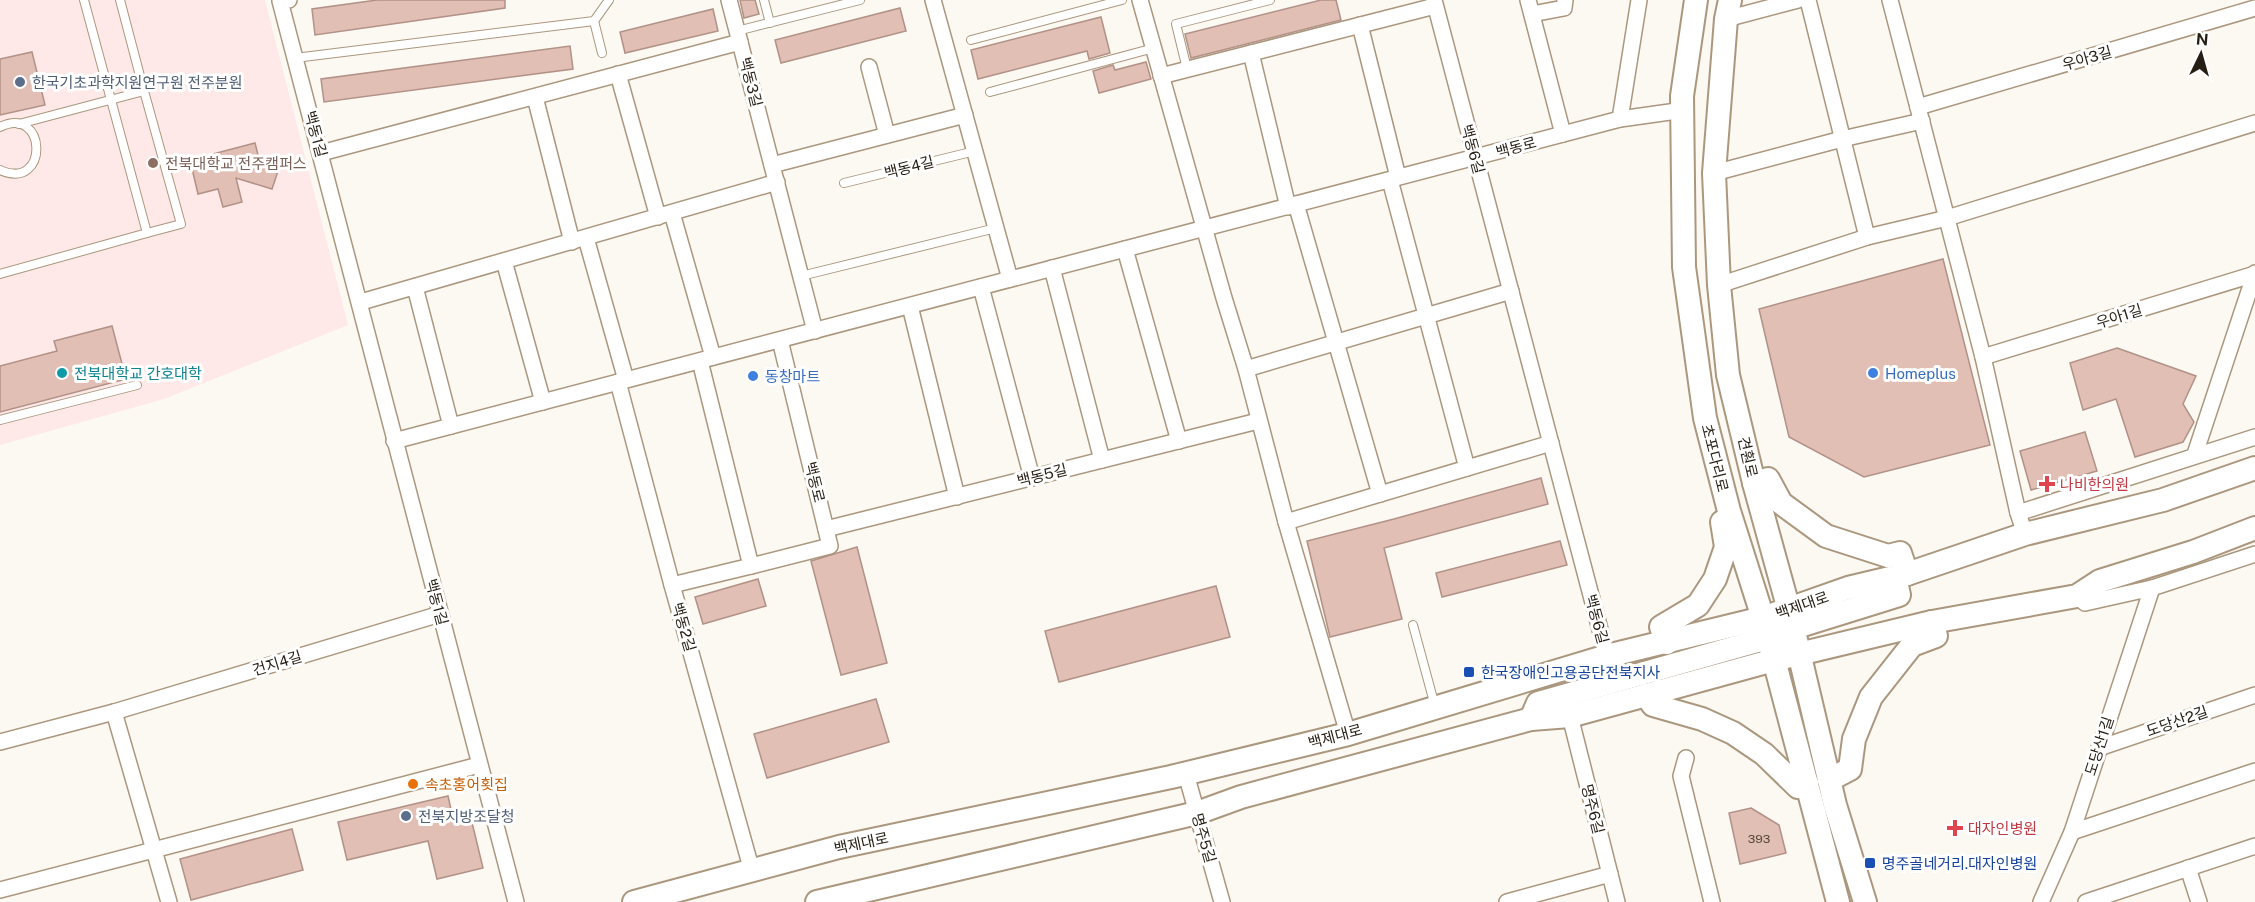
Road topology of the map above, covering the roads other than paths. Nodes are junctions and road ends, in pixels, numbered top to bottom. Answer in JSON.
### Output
{"nodes":[{"id":1,"x":84,"y":0,"type":"edge"},
{"id":2,"x":120,"y":0,"type":"edge"},
{"id":3,"x":609,"y":0,"type":"edge"},
{"id":4,"x":729,"y":0,"type":"edge"},
{"id":5,"x":764,"y":0,"type":"edge"},
{"id":6,"x":860,"y":0,"type":"edge"},
{"id":7,"x":933,"y":0,"type":"edge"},
{"id":8,"x":1118,"y":0,"type":"edge"},
{"id":9,"x":1140,"y":0,"type":"edge"},
{"id":10,"x":1270,"y":0,"type":"edge"},
{"id":11,"x":1565,"y":0,"type":"edge"},
{"id":12,"x":1639,"y":0,"type":"edge"},
{"id":13,"x":1696,"y":0,"type":"edge"},
{"id":14,"x":1798,"y":0,"type":"edge"},
{"id":15,"x":1808,"y":0,"type":"edge"},
{"id":16,"x":1890,"y":0,"type":"edge"},
{"id":17,"x":285,"y":1,"type":"edge"},
{"id":18,"x":1435,"y":3,"type":"edge"},
{"id":19,"x":1530,"y":7,"type":"edge"},
{"id":20,"x":2255,"y":8,"type":"edge"},
{"id":21,"x":1728,"y":10,"type":"edge"},
{"id":22,"x":594,"y":21,"type":"junction"},
{"id":23,"x":770,"y":23,"type":"junction"},
{"id":24,"x":1360,"y":25,"type":"junction"},
{"id":25,"x":739,"y":36,"type":"junction"},
{"id":26,"x":971,"y":40,"type":"dead end"},
{"id":27,"x":1154,"y":48,"type":"junction"},
{"id":28,"x":602,"y":53,"type":"dead end"},
{"id":29,"x":1251,"y":53,"type":"junction"},
{"id":30,"x":295,"y":58,"type":"junction"},
{"id":31,"x":869,"y":68,"type":"dead end"},
{"id":32,"x":1187,"y":69,"type":"junction"},
{"id":33,"x":618,"y":75,"type":"junction"},
{"id":34,"x":1161,"y":76,"type":"junction"},
{"id":35,"x":144,"y":91,"type":"junction"},
{"id":36,"x":990,"y":92,"type":"dead end"},
{"id":37,"x":535,"y":96,"type":"junction"},
{"id":38,"x":112,"y":100,"type":"junction"},
{"id":39,"x":1684,"y":110,"type":"junction"},
{"id":40,"x":1920,"y":114,"type":"junction"},
{"id":41,"x":965,"y":115,"type":"junction"},
{"id":42,"x":1620,"y":119,"type":"junction"},
{"id":43,"x":2255,"y":123,"type":"edge"},
{"id":44,"x":20,"y":124,"type":"junction"},
{"id":45,"x":0,"y":127,"type":"edge"},
{"id":46,"x":1563,"y":134,"type":"junction"},
{"id":47,"x":886,"y":135,"type":"junction"},
{"id":48,"x":1842,"y":139,"type":"junction"},
{"id":49,"x":975,"y":151,"type":"junction"},
{"id":50,"x":321,"y":153,"type":"junction"},
{"id":51,"x":1476,"y":157,"type":"junction"},
{"id":52,"x":772,"y":165,"type":"junction"},
{"id":53,"x":0,"y":170,"type":"edge"},
{"id":54,"x":1714,"y":173,"type":"junction"},
{"id":55,"x":1394,"y":178,"type":"junction"},
{"id":56,"x":777,"y":183,"type":"junction"},
{"id":57,"x":844,"y":183,"type":"dead end"},
{"id":58,"x":1292,"y":206,"type":"junction"},
{"id":59,"x":665,"y":215,"type":"junction"},
{"id":60,"x":1947,"y":218,"type":"junction"},
{"id":61,"x":996,"y":228,"type":"junction"},
{"id":62,"x":1204,"y":228,"type":"junction"},
{"id":63,"x":147,"y":233,"type":"junction"},
{"id":64,"x":1867,"y":237,"type":"junction"},
{"id":65,"x":579,"y":240,"type":"junction"},
{"id":66,"x":1125,"y":249,"type":"junction"},
{"id":67,"x":504,"y":261,"type":"junction"},
{"id":68,"x":1052,"y":268,"type":"junction"},
{"id":69,"x":0,"y":274,"type":"edge"},
{"id":70,"x":2255,"y":274,"type":"edge"},
{"id":71,"x":801,"y":276,"type":"junction"},
{"id":72,"x":1010,"y":279,"type":"junction"},
{"id":73,"x":1719,"y":285,"type":"junction"},
{"id":74,"x":415,"y":286,"type":"junction"},
{"id":75,"x":981,"y":287,"type":"junction"},
{"id":76,"x":1511,"y":291,"type":"junction"},
{"id":77,"x":361,"y":302,"type":"junction"},
{"id":78,"x":910,"y":306,"type":"junction"},
{"id":79,"x":1426,"y":316,"type":"junction"},
{"id":80,"x":815,"y":330,"type":"junction"},
{"id":81,"x":780,"y":340,"type":"junction"},
{"id":82,"x":1336,"y":343,"type":"junction"},
{"id":83,"x":1983,"y":357,"type":"junction"},
{"id":84,"x":707,"y":359,"type":"junction"},
{"id":85,"x":1246,"y":369,"type":"junction"},
{"id":86,"x":622,"y":381,"type":"junction"},
{"id":87,"x":137,"y":385,"type":"dead end"},
{"id":88,"x":543,"y":402,"type":"junction"},
{"id":89,"x":0,"y":420,"type":"edge"},
{"id":90,"x":1258,"y":421,"type":"junction"},
{"id":91,"x":451,"y":426,"type":"junction"},
{"id":92,"x":2255,"y":436,"type":"edge"},
{"id":93,"x":394,"y":441,"type":"junction"},
{"id":94,"x":1179,"y":441,"type":"junction"},
{"id":95,"x":1551,"y":443,"type":"junction"},
{"id":96,"x":2195,"y":454,"type":"junction"},
{"id":97,"x":1102,"y":460,"type":"junction"},
{"id":98,"x":1467,"y":468,"type":"junction"},
{"id":99,"x":2255,"y":468,"type":"edge"},
{"id":100,"x":1032,"y":478,"type":"junction"},
{"id":101,"x":1754,"y":483,"type":"junction"},
{"id":102,"x":1380,"y":494,"type":"junction"},
{"id":103,"x":957,"y":497,"type":"junction"},
{"id":104,"x":1729,"y":511,"type":"junction"},
{"id":105,"x":1286,"y":522,"type":"junction"},
{"id":106,"x":2021,"y":524,"type":"junction"},
{"id":107,"x":2255,"y":528,"type":"edge"},
{"id":108,"x":826,"y":530,"type":"junction"},
{"id":109,"x":2255,"y":554,"type":"edge"},
{"id":110,"x":751,"y":566,"type":"junction"},
{"id":111,"x":1901,"y":576,"type":"junction"},
{"id":112,"x":672,"y":585,"type":"junction"},
{"id":113,"x":2152,"y":588,"type":"junction"},
{"id":114,"x":2077,"y":596,"type":"junction"},
{"id":115,"x":440,"y":615,"type":"junction"},
{"id":116,"x":1791,"y":619,"type":"junction"},
{"id":117,"x":1932,"y":622,"type":"junction"},
{"id":118,"x":1413,"y":625,"type":"dead end"},
{"id":119,"x":1766,"y":628,"type":"junction"},
{"id":120,"x":1667,"y":643,"type":"junction"},
{"id":121,"x":1799,"y":655,"type":"junction"},
{"id":122,"x":1607,"y":656,"type":"junction"},
{"id":123,"x":1774,"y":660,"type":"junction"},
{"id":124,"x":1646,"y":695,"type":"junction"},
{"id":125,"x":2255,"y":695,"type":"edge"},
{"id":126,"x":1435,"y":708,"type":"junction"},
{"id":127,"x":114,"y":712,"type":"junction"},
{"id":128,"x":1570,"y":716,"type":"junction"},
{"id":129,"x":1531,"y":718,"type":"junction"},
{"id":130,"x":1348,"y":734,"type":"junction"},
{"id":131,"x":0,"y":742,"type":"edge"},
{"id":132,"x":2099,"y":748,"type":"junction"},
{"id":133,"x":1686,"y":758,"type":"dead end"},
{"id":134,"x":479,"y":765,"type":"junction"},
{"id":135,"x":2255,"y":771,"type":"edge"},
{"id":136,"x":1186,"y":774,"type":"junction"},
{"id":137,"x":1818,"y":782,"type":"junction"},
{"id":138,"x":1197,"y":813,"type":"junction"},
{"id":139,"x":2072,"y":832,"type":"junction"},
{"id":140,"x":2255,"y":846,"type":"edge"},
{"id":141,"x":154,"y":850,"type":"junction"},
{"id":142,"x":2188,"y":868,"type":"junction"},
{"id":143,"x":752,"y":871,"type":"junction"},
{"id":144,"x":1610,"y":874,"type":"junction"},
{"id":145,"x":0,"y":890,"type":"edge"},
{"id":146,"x":847,"y":898,"type":"edge"},
{"id":147,"x":2096,"y":900,"type":"edge"},
{"id":148,"x":169,"y":902,"type":"edge"},
{"id":149,"x":516,"y":902,"type":"edge"},
{"id":150,"x":634,"y":902,"type":"edge"},
{"id":151,"x":817,"y":902,"type":"edge"},
{"id":152,"x":1222,"y":902,"type":"edge"},
{"id":153,"x":1507,"y":902,"type":"edge"},
{"id":154,"x":1617,"y":902,"type":"edge"},
{"id":155,"x":1712,"y":902,"type":"edge"},
{"id":156,"x":1838,"y":902,"type":"edge"},
{"id":157,"x":1866,"y":902,"type":"edge"},
{"id":158,"x":2041,"y":902,"type":"edge"},
{"id":159,"x":2199,"y":902,"type":"edge"}],
"edges":[{"from":1,"to":38,"type":"lane"},
{"from":2,"to":35,"type":"lane"},
{"from":3,"to":22,"type":"lane"},
{"from":4,"to":25,"type":"street","name":"백동3길"},
{"from":5,"to":23,"type":"lane"},
{"from":6,"to":23,"type":"lane"},
{"from":7,"to":41,"type":"street"},
{"from":8,"to":26,"type":"lane"},
{"from":9,"to":27,"type":"street"},
{"from":10,"to":32,"type":"lane"},
{"from":11,"to":19,"type":"street"},
{"from":12,"to":42,"type":"street"},
{"from":13,"to":39,"type":"street","name":"초포다리로"},
{"from":14,"to":21,"type":"street"},
{"from":15,"to":48,"type":"street"},
{"from":16,"to":40,"type":"street"},
{"from":17,"to":30,"type":"street","name":"백동1길"},
{"from":18,"to":24,"type":"street","name":"백동6길"},
{"from":18,"to":51,"type":"street","name":"백동6길"},
{"from":19,"to":46,"type":"street"},
{"from":20,"to":40,"type":"street","name":"우아3길"},
{"from":21,"to":54,"type":"street","name":"견훤로"},
{"from":22,"to":28,"type":"lane"},
{"from":22,"to":30,"type":"lane"},
{"from":23,"to":25,"type":"lane"},
{"from":24,"to":29,"type":"street","name":"백동6길"},
{"from":24,"to":55,"type":"street"},
{"from":25,"to":33,"type":"street"},
{"from":25,"to":52,"type":"street","name":"백동3길"},
{"from":27,"to":34,"type":"street"},
{"from":27,"to":36,"type":"lane"},
{"from":29,"to":32,"type":"street","name":"백동6길"},
{"from":29,"to":58,"type":"street"},
{"from":30,"to":50,"type":"street","name":"백동1길"},
{"from":31,"to":47,"type":"street"},
{"from":32,"to":34,"type":"street","name":"백동6길"},
{"from":33,"to":37,"type":"street"},
{"from":33,"to":59,"type":"street"},
{"from":34,"to":62,"type":"street"},
{"from":35,"to":38,"type":"lane"},
{"from":35,"to":63,"type":"lane"},
{"from":37,"to":50,"type":"street"},
{"from":37,"to":65,"type":"street"},
{"from":38,"to":44,"type":"lane"},
{"from":38,"to":63,"type":"lane"},
{"from":39,"to":42,"type":"street","name":"백동로"},
{"from":39,"to":104,"type":"street","name":"초포다리로"},
{"from":40,"to":48,"type":"street","name":"우아3길"},
{"from":40,"to":60,"type":"street"},
{"from":41,"to":47,"type":"street"},
{"from":41,"to":49,"type":"street"},
{"from":42,"to":46,"type":"street","name":"백동로"},
{"from":43,"to":60,"type":"street"},
{"from":44,"to":45,"type":"lane"},
{"from":44,"to":53,"type":"lane"},
{"from":46,"to":51,"type":"street","name":"백동로"},
{"from":47,"to":52,"type":"street"},
{"from":48,"to":54,"type":"street","name":"우아3길"},
{"from":48,"to":64,"type":"street"},
{"from":49,"to":57,"type":"lane","name":"백동4길"},
{"from":49,"to":61,"type":"street"},
{"from":50,"to":77,"type":"street","name":"백동1길"},
{"from":51,"to":55,"type":"street","name":"백동로"},
{"from":51,"to":76,"type":"street","name":"백동6길"},
{"from":52,"to":56,"type":"street","name":"백동3길"},
{"from":54,"to":73,"type":"street","name":"견훤로"},
{"from":55,"to":58,"type":"street","name":"백동로"},
{"from":55,"to":79,"type":"street"},
{"from":56,"to":59,"type":"street"},
{"from":56,"to":71,"type":"street","name":"백동3길"},
{"from":58,"to":62,"type":"street","name":"백동로"},
{"from":58,"to":82,"type":"street"},
{"from":59,"to":65,"type":"street"},
{"from":59,"to":84,"type":"street"},
{"from":60,"to":64,"type":"street"},
{"from":60,"to":83,"type":"street"},
{"from":61,"to":71,"type":"lane"},
{"from":61,"to":72,"type":"street"},
{"from":62,"to":66,"type":"street","name":"백동로"},
{"from":62,"to":85,"type":"street"},
{"from":63,"to":69,"type":"lane"},
{"from":64,"to":73,"type":"street"},
{"from":65,"to":67,"type":"street"},
{"from":65,"to":86,"type":"street"},
{"from":66,"to":68,"type":"street","name":"백동로"},
{"from":66,"to":94,"type":"street"},
{"from":67,"to":74,"type":"street"},
{"from":67,"to":88,"type":"street"},
{"from":68,"to":72,"type":"street","name":"백동로"},
{"from":68,"to":97,"type":"street"},
{"from":70,"to":83,"type":"street","name":"우아1길"},
{"from":70,"to":96,"type":"street"},
{"from":71,"to":80,"type":"street","name":"백동3길"},
{"from":72,"to":75,"type":"street","name":"백동로"},
{"from":73,"to":101,"type":"street","name":"견훤로"},
{"from":74,"to":77,"type":"street"},
{"from":74,"to":91,"type":"street"},
{"from":75,"to":78,"type":"street","name":"백동로"},
{"from":75,"to":100,"type":"street"},
{"from":76,"to":79,"type":"street"},
{"from":76,"to":95,"type":"street","name":"백동6길"},
{"from":77,"to":93,"type":"street","name":"백동1길"},
{"from":78,"to":80,"type":"street","name":"백동로"},
{"from":78,"to":103,"type":"street"},
{"from":79,"to":82,"type":"street"},
{"from":79,"to":98,"type":"street"},
{"from":80,"to":81,"type":"street","name":"백동로"},
{"from":81,"to":84,"type":"street","name":"백동로"},
{"from":81,"to":108,"type":"street","name":"백동로"},
{"from":82,"to":85,"type":"street"},
{"from":82,"to":102,"type":"street"},
{"from":83,"to":106,"type":"street"},
{"from":84,"to":86,"type":"street","name":"백동로"},
{"from":84,"to":110,"type":"street"},
{"from":85,"to":90,"type":"street"},
{"from":86,"to":88,"type":"street","name":"백동로"},
{"from":86,"to":112,"type":"street","name":"백동2길"},
{"from":87,"to":89,"type":"lane"},
{"from":88,"to":91,"type":"street","name":"백동로"},
{"from":90,"to":94,"type":"street","name":"백동5길"},
{"from":90,"to":105,"type":"street"},
{"from":91,"to":93,"type":"street","name":"백동로"},
{"from":92,"to":96,"type":"street","name":"백제대로"},
{"from":93,"to":115,"type":"street","name":"백동1길"},
{"from":94,"to":97,"type":"street","name":"백동5길"},
{"from":95,"to":98,"type":"street"},
{"from":95,"to":122,"type":"street","name":"백동6길"},
{"from":96,"to":106,"type":"street","name":"백제대로"},
{"from":97,"to":100,"type":"street","name":"백동5길"},
{"from":98,"to":102,"type":"street"},
{"from":99,"to":106,"type":"street","name":"백제대로"},
{"from":100,"to":103,"type":"street","name":"백동5길"},
{"from":101,"to":111,"type":"street"},
{"from":101,"to":116,"type":"street","name":"견훤로"},
{"from":102,"to":105,"type":"street"},
{"from":103,"to":108,"type":"street","name":"백동5길"},
{"from":104,"to":119,"type":"street","name":"초포다리로"},
{"from":104,"to":120,"type":"street"},
{"from":105,"to":130,"type":"street"},
{"from":106,"to":111,"type":"street","name":"백제대로"},
{"from":107,"to":114,"type":"street"},
{"from":108,"to":110,"type":"street"},
{"from":109,"to":113,"type":"street"},
{"from":110,"to":112,"type":"street"},
{"from":111,"to":116,"type":"street","name":"백제대로"},
{"from":112,"to":143,"type":"street","name":"백동2길"},
{"from":113,"to":114,"type":"street"},
{"from":113,"to":132,"type":"street","name":"도당산1길"},
{"from":114,"to":117,"type":"street"},
{"from":115,"to":127,"type":"street","name":"건지4길"},
{"from":115,"to":134,"type":"street","name":"백동1길"},
{"from":116,"to":119,"type":"street","name":"백제대로"},
{"from":116,"to":121,"type":"street","name":"견훤로"},
{"from":116,"to":123,"type":"street"},
{"from":117,"to":121,"type":"street"},
{"from":117,"to":137,"type":"street"},
{"from":118,"to":126,"type":"lane"},
{"from":119,"to":120,"type":"street","name":"백제대로"},
{"from":119,"to":123,"type":"street","name":"초포다리로"},
{"from":119,"to":129,"type":"street"},
{"from":120,"to":122,"type":"street","name":"백제대로"},
{"from":121,"to":123,"type":"street"},
{"from":121,"to":137,"type":"street","name":"견훤로"},
{"from":122,"to":126,"type":"street","name":"백제대로"},
{"from":123,"to":124,"type":"street"},
{"from":123,"to":137,"type":"street","name":"초포다리로"},
{"from":124,"to":128,"type":"street"},
{"from":124,"to":137,"type":"street"},
{"from":125,"to":132,"type":"street","name":"도당산2길"},
{"from":126,"to":130,"type":"street","name":"백제대로"},
{"from":127,"to":131,"type":"street","name":"건지4길"},
{"from":127,"to":141,"type":"street"},
{"from":128,"to":129,"type":"street"},
{"from":128,"to":144,"type":"street","name":"명주6길"},
{"from":129,"to":138,"type":"street"},
{"from":130,"to":136,"type":"street","name":"백제대로"},
{"from":132,"to":139,"type":"street","name":"도당산1길"},
{"from":133,"to":155,"type":"street"},
{"from":134,"to":141,"type":"street"},
{"from":134,"to":149,"type":"street","name":"백동1길"},
{"from":135,"to":139,"type":"street"},
{"from":136,"to":138,"type":"street","name":"명주5길"},
{"from":136,"to":143,"type":"street","name":"백제대로"},
{"from":137,"to":156,"type":"street","name":"초포다리로"},
{"from":137,"to":157,"type":"street","name":"견훤로"},
{"from":138,"to":146,"type":"street"},
{"from":138,"to":152,"type":"street","name":"명주5길"},
{"from":139,"to":158,"type":"street","name":"도당산1길"},
{"from":140,"to":142,"type":"street"},
{"from":141,"to":145,"type":"street"},
{"from":141,"to":148,"type":"street"},
{"from":142,"to":147,"type":"street"},
{"from":142,"to":159,"type":"street"},
{"from":143,"to":150,"type":"street","name":"백제대로"},
{"from":144,"to":153,"type":"street"},
{"from":144,"to":154,"type":"street","name":"명주6길"},
{"from":146,"to":151,"type":"street"}]}
